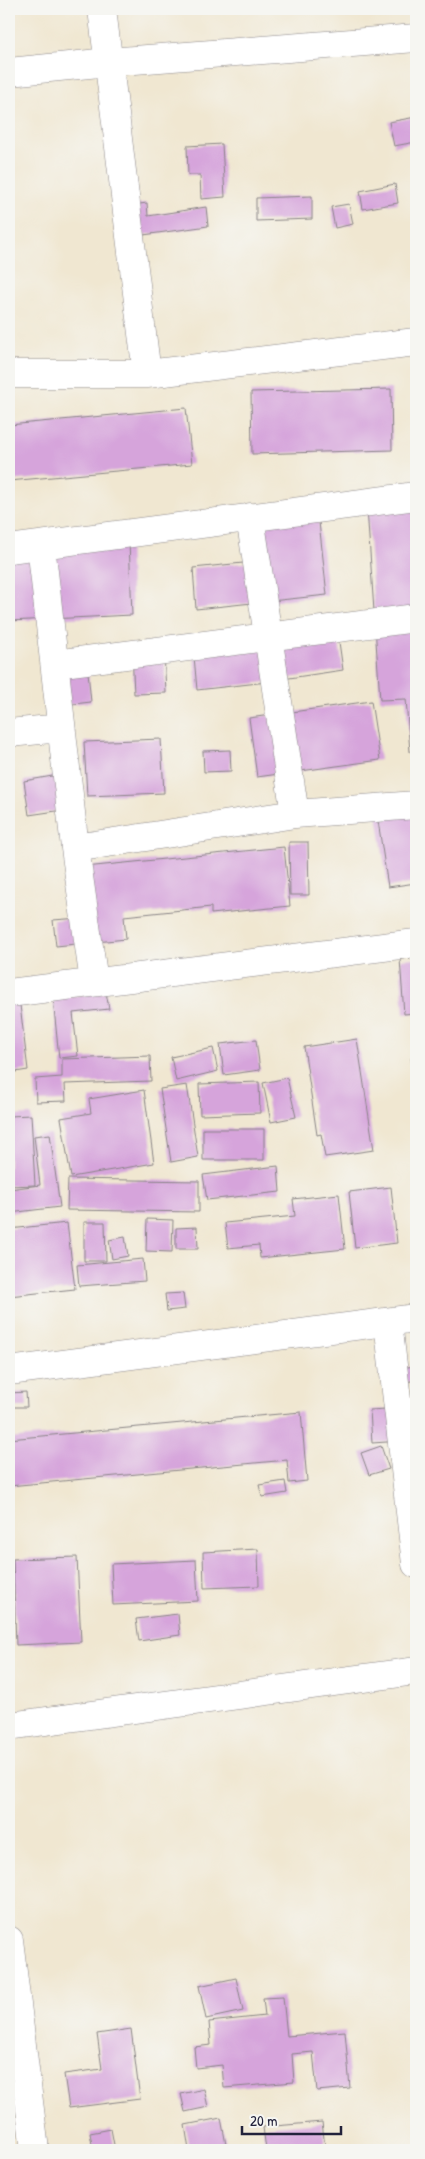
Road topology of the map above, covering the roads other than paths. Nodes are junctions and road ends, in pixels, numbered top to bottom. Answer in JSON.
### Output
{"nodes":[{"id":1,"x":102,"y":9,"type":"edge"},
{"id":2,"x":416,"y":38,"type":"edge"},
{"id":3,"x":109,"y":62,"type":"junction"},
{"id":4,"x":9,"y":72,"type":"edge"},
{"id":5,"x":416,"y":342,"type":"edge"},
{"id":6,"x":9,"y":374,"type":"edge"},
{"id":7,"x":147,"y":374,"type":"junction"},
{"id":8,"x":416,"y":496,"type":"edge"},
{"id":9,"x":250,"y":518,"type":"junction"},
{"id":10,"x":41,"y":545,"type":"junction"},
{"id":11,"x":9,"y":549,"type":"edge"},
{"id":12,"x":416,"y":618,"type":"edge"},
{"id":13,"x":269,"y":637,"type":"junction"},
{"id":14,"x":55,"y":664,"type":"junction"},
{"id":15,"x":61,"y":728,"type":"junction"},
{"id":16,"x":9,"y":733,"type":"edge"},
{"id":17,"x":416,"y":806,"type":"edge"},
{"id":18,"x":296,"y":814,"type":"junction"},
{"id":19,"x":75,"y":848,"type":"junction"},
{"id":20,"x":416,"y":943,"type":"edge"},
{"id":21,"x":94,"y":982,"type":"junction"},
{"id":22,"x":9,"y":993,"type":"edge"},
{"id":23,"x":416,"y":1318,"type":"edge"},
{"id":24,"x":388,"y":1322,"type":"junction"},
{"id":25,"x":9,"y":1371,"type":"edge"},
{"id":26,"x":416,"y":1564,"type":"edge"},
{"id":27,"x":416,"y":1671,"type":"edge"},
{"id":28,"x":9,"y":1726,"type":"edge"},
{"id":29,"x":9,"y":1940,"type":"edge"},
{"id":30,"x":35,"y":2150,"type":"edge"}],
"edges":[{"from":1,"to":3,"type":"street"},
{"from":2,"to":3,"type":"street"},
{"from":3,"to":4,"type":"street"},
{"from":3,"to":7,"type":"street"},
{"from":5,"to":7,"type":"street"},
{"from":6,"to":7,"type":"street"},
{"from":8,"to":9,"type":"street"},
{"from":9,"to":10,"type":"street"},
{"from":9,"to":13,"type":"street"},
{"from":10,"to":11,"type":"street"},
{"from":10,"to":14,"type":"street"},
{"from":12,"to":13,"type":"street"},
{"from":13,"to":14,"type":"street"},
{"from":13,"to":18,"type":"street"},
{"from":14,"to":15,"type":"street"},
{"from":15,"to":16,"type":"street"},
{"from":15,"to":19,"type":"street"},
{"from":17,"to":18,"type":"street"},
{"from":18,"to":19,"type":"street"},
{"from":19,"to":21,"type":"street"},
{"from":20,"to":21,"type":"street"},
{"from":21,"to":22,"type":"street"},
{"from":23,"to":24,"type":"street"},
{"from":24,"to":25,"type":"street"},
{"from":24,"to":26,"type":"street"},
{"from":27,"to":28,"type":"street"},
{"from":29,"to":30,"type":"street"}]}
